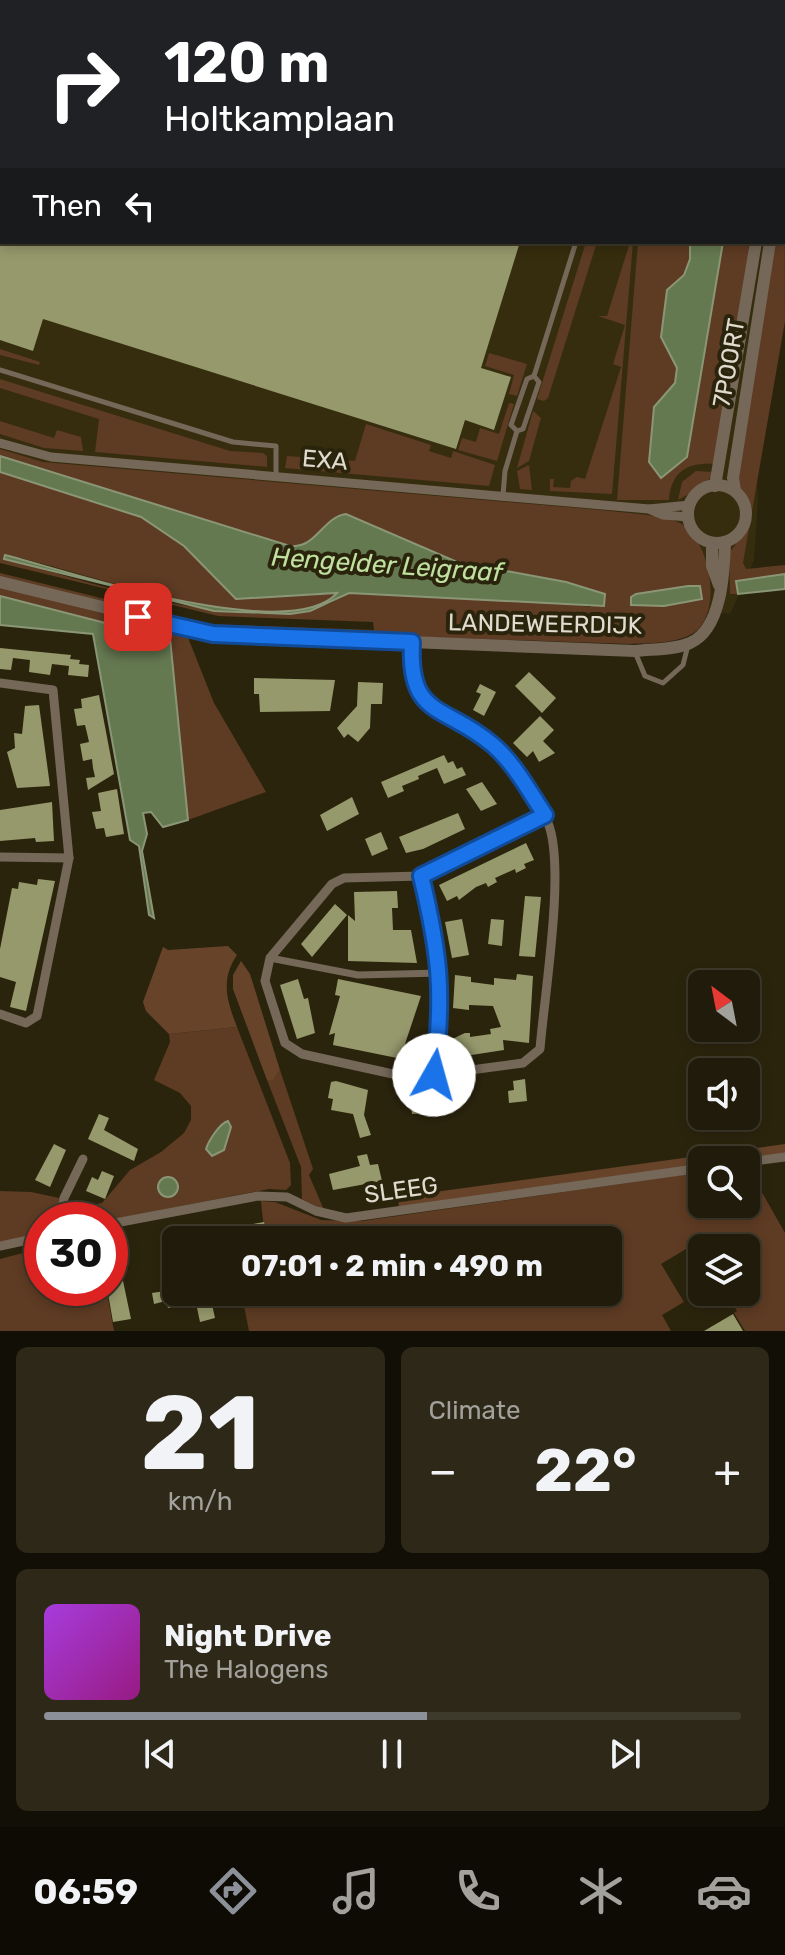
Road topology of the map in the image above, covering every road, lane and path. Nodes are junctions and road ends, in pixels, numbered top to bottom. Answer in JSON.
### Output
{"nodes":[{"id":1,"x":575,"y":244,"type":"edge"},
{"id":2,"x":756,"y":244,"type":"edge"},
{"id":3,"x":770,"y":244,"type":"edge"},
{"id":4,"x":0,"y":370,"type":"edge"},
{"id":5,"x":534,"y":376,"type":"junction"},
{"id":6,"x":517,"y":431,"type":"junction"},
{"id":7,"x":0,"y":443,"type":"edge"},
{"id":8,"x":276,"y":476,"type":"junction"},
{"id":9,"x":715,"y":486,"type":"junction"},
{"id":10,"x":735,"y":491,"type":"junction"},
{"id":11,"x":503,"y":496,"type":"junction"},
{"id":12,"x":690,"y":511,"type":"junction"},
{"id":13,"x":719,"y":542,"type":"junction"},
{"id":14,"x":0,"y":582,"type":"edge"},
{"id":15,"x":412,"y":642,"type":"junction"},
{"id":16,"x":688,"y":644,"type":"junction"},
{"id":17,"x":635,"y":651,"type":"junction"},
{"id":18,"x":0,"y":683,"type":"edge"},
{"id":19,"x":545,"y":815,"type":"junction"},
{"id":20,"x":0,"y":857,"type":"edge"},
{"id":21,"x":69,"y":858,"type":"junction"},
{"id":22,"x":421,"y":876,"type":"junction"},
{"id":23,"x":270,"y":958,"type":"junction"},
{"id":24,"x":441,"y":973,"type":"junction"},
{"id":25,"x":0,"y":1014,"type":"edge"},
{"id":26,"x":434,"y":1075,"type":"junction"},
{"id":27,"x":785,"y":1157,"type":"edge"},
{"id":28,"x":83,"y":1159,"type":"dead end"},
{"id":29,"x":760,"y":1160,"type":"edge"},
{"id":30,"x":688,"y":1170,"type":"edge"},
{"id":31,"x":63,"y":1202,"type":"edge"},
{"id":32,"x":128,"y":1221,"type":"edge"},
{"id":33,"x":24,"y":1241,"type":"edge"},
{"id":34,"x":0,"y":1246,"type":"edge"}],
"edges":[{"from":1,"to":5,"type":"lane"},
{"from":2,"to":9,"type":"street","name":"7POORT"},
{"from":3,"to":10,"type":"street","name":"7POORT"},
{"from":4,"to":8,"type":"lane"},
{"from":5,"to":6,"type":"lane"},
{"from":5,"to":6,"type":"lane"},
{"from":6,"to":11,"type":"lane"},
{"from":7,"to":8,"type":"street","name":"EXA"},
{"from":8,"to":11,"type":"street","name":"EXA"},
{"from":9,"to":10,"type":"street"},
{"from":9,"to":12,"type":"street"},
{"from":10,"to":13,"type":"street"},
{"from":11,"to":12,"type":"street","name":"EXA"},
{"from":12,"to":13,"type":"street"},
{"from":13,"to":16,"type":"street"},
{"from":14,"to":15,"type":"street","name":"LANDEWEERDIJK"},
{"from":15,"to":17,"type":"street","name":"LANDEWEERDIJK"},
{"from":15,"to":19,"type":"street"},
{"from":16,"to":17,"type":"street","name":"LANDEWEERDIJK"},
{"from":16,"to":17,"type":"lane"},
{"from":18,"to":21,"type":"street"},
{"from":19,"to":22,"type":"street"},
{"from":19,"to":26,"type":"street"},
{"from":20,"to":21,"type":"street"},
{"from":21,"to":25,"type":"street"},
{"from":22,"to":23,"type":"street"},
{"from":22,"to":24,"type":"street"},
{"from":23,"to":24,"type":"street"},
{"from":23,"to":26,"type":"street"},
{"from":24,"to":26,"type":"street"},
{"from":27,"to":29,"type":"street"},
{"from":28,"to":31,"type":"street"},
{"from":30,"to":32,"type":"street","name":"SLEEG"},
{"from":33,"to":34,"type":"street"}]}
